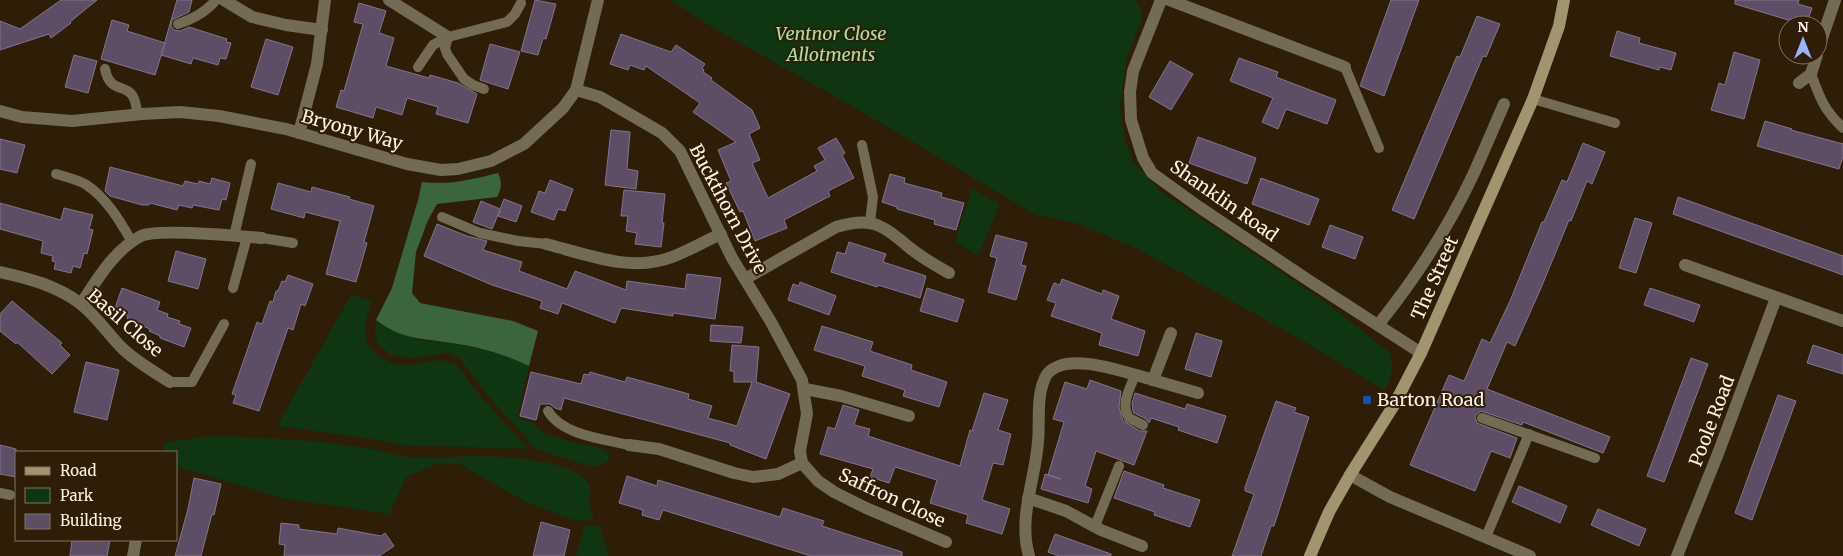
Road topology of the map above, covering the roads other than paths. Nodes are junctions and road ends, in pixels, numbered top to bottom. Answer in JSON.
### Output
{"nodes":[{"id":1,"x":216,"y":0,"type":"edge"},
{"id":2,"x":224,"y":0,"type":"edge"},
{"id":3,"x":325,"y":0,"type":"edge"},
{"id":4,"x":389,"y":0,"type":"edge"},
{"id":5,"x":598,"y":0,"type":"edge"},
{"id":6,"x":1161,"y":0,"type":"edge"},
{"id":7,"x":1169,"y":0,"type":"edge"},
{"id":8,"x":1564,"y":0,"type":"edge"},
{"id":9,"x":1835,"y":0,"type":"edge"},
{"id":10,"x":521,"y":3,"type":"dead end"},
{"id":11,"x":1828,"y":21,"type":"edge"},
{"id":12,"x":178,"y":24,"type":"dead end"},
{"id":13,"x":322,"y":30,"type":"junction"},
{"id":14,"x":448,"y":37,"type":"junction"},
{"id":15,"x":1814,"y":65,"type":"edge"},
{"id":16,"x":418,"y":67,"type":"dead end"},
{"id":17,"x":1345,"y":67,"type":"joint"},
{"id":18,"x":105,"y":69,"type":"dead end"},
{"id":19,"x":1811,"y":74,"type":"junction"},
{"id":20,"x":1799,"y":83,"type":"dead end"},
{"id":21,"x":484,"y":89,"type":"dead end"},
{"id":22,"x":576,"y":90,"type":"junction"},
{"id":23,"x":1533,"y":99,"type":"junction"},
{"id":24,"x":1504,"y":104,"type":"dead end"},
{"id":25,"x":0,"y":111,"type":"edge"},
{"id":26,"x":137,"y":114,"type":"junction"},
{"id":27,"x":1615,"y":123,"type":"dead end"},
{"id":28,"x":1843,"y":128,"type":"edge"},
{"id":29,"x":299,"y":133,"type":"junction"},
{"id":30,"x":862,"y":145,"type":"dead end"},
{"id":31,"x":1378,"y":148,"type":"dead end"},
{"id":32,"x":251,"y":164,"type":"dead end"},
{"id":33,"x":56,"y":174,"type":"dead end"},
{"id":34,"x":442,"y":218,"type":"dead end"},
{"id":35,"x":870,"y":222,"type":"junction"},
{"id":36,"x":721,"y":234,"type":"junction"},
{"id":37,"x":240,"y":236,"type":"junction"},
{"id":38,"x":262,"y":238,"type":"joint"},
{"id":39,"x":132,"y":242,"type":"junction"},
{"id":40,"x":293,"y":243,"type":"dead end"},
{"id":41,"x":546,"y":244,"type":"joint"},
{"id":42,"x":1685,"y":265,"type":"dead end"},
{"id":43,"x":0,"y":272,"type":"edge"},
{"id":44,"x":949,"y":273,"type":"dead end"},
{"id":45,"x":745,"y":279,"type":"junction"},
{"id":46,"x":234,"y":288,"type":"dead end"},
{"id":47,"x":1776,"y":298,"type":"junction"},
{"id":48,"x":81,"y":304,"type":"junction"},
{"id":49,"x":1843,"y":320,"type":"edge"},
{"id":50,"x":224,"y":324,"type":"dead end"},
{"id":51,"x":1378,"y":325,"type":"junction"},
{"id":52,"x":1171,"y":333,"type":"dead end"},
{"id":53,"x":1421,"y":354,"type":"junction"},
{"id":54,"x":1135,"y":375,"type":"junction"},
{"id":55,"x":1153,"y":380,"type":"junction"},
{"id":56,"x":170,"y":382,"type":"joint"},
{"id":57,"x":805,"y":389,"type":"junction"},
{"id":58,"x":1198,"y":393,"type":"dead end"},
{"id":59,"x":548,"y":411,"type":"dead end"},
{"id":60,"x":909,"y":416,"type":"dead end"},
{"id":61,"x":1482,"y":418,"type":"dead end"},
{"id":62,"x":1143,"y":424,"type":"dead end"},
{"id":63,"x":1530,"y":434,"type":"junction"},
{"id":64,"x":629,"y":445,"type":"joint"},
{"id":65,"x":1595,"y":458,"type":"dead end"},
{"id":66,"x":802,"y":463,"type":"junction"},
{"id":67,"x":1119,"y":466,"type":"dead end"},
{"id":68,"x":1350,"y":476,"type":"junction"},
{"id":69,"x":1028,"y":498,"type":"junction"},
{"id":70,"x":1095,"y":526,"type":"junction"},
{"id":71,"x":1486,"y":537,"type":"junction"},
{"id":72,"x":136,"y":541,"type":"edge"},
{"id":73,"x":946,"y":542,"type":"dead end"},
{"id":74,"x":1142,"y":546,"type":"dead end"},
{"id":75,"x":133,"y":556,"type":"edge"},
{"id":76,"x":1030,"y":556,"type":"edge"},
{"id":77,"x":1310,"y":556,"type":"edge"},
{"id":78,"x":1530,"y":556,"type":"edge"},
{"id":79,"x":1677,"y":556,"type":"edge"}],
"edges":[{"from":1,"to":12,"type":"lane"},
{"from":2,"to":13,"type":"street"},
{"from":3,"to":13,"type":"street"},
{"from":4,"to":14,"type":"street"},
{"from":5,"to":22,"type":"street","name":"Bryony Way"},
{"from":6,"to":51,"type":"street","name":"Shanklin Road"},
{"from":7,"to":17,"type":"street"},
{"from":8,"to":23,"type":"street","name":"The Street"},
{"from":9,"to":11,"type":"street"},
{"from":10,"to":14,"type":"lane"},
{"from":13,"to":29,"type":"street"},
{"from":14,"to":16,"type":"lane"},
{"from":14,"to":21,"type":"lane"},
{"from":15,"to":19,"type":"street"},
{"from":17,"to":31,"type":"lane"},
{"from":18,"to":26,"type":"lane"},
{"from":19,"to":20,"type":"street"},
{"from":19,"to":28,"type":"lane"},
{"from":22,"to":29,"type":"street","name":"Bryony Way"},
{"from":22,"to":36,"type":"street","name":"Buckthorn Drive"},
{"from":23,"to":27,"type":"lane"},
{"from":23,"to":53,"type":"street","name":"The Street"},
{"from":24,"to":51,"type":"street"},
{"from":25,"to":26,"type":"street","name":"Bryony Way"},
{"from":26,"to":29,"type":"street","name":"Bryony Way"},
{"from":30,"to":35,"type":"lane"},
{"from":32,"to":37,"type":"lane"},
{"from":33,"to":39,"type":"lane"},
{"from":34,"to":41,"type":"lane"},
{"from":35,"to":44,"type":"street"},
{"from":35,"to":45,"type":"street"},
{"from":36,"to":41,"type":"street"},
{"from":36,"to":45,"type":"street","name":"Buckthorn Drive"},
{"from":37,"to":38,"type":"street"},
{"from":37,"to":39,"type":"street"},
{"from":37,"to":46,"type":"lane"},
{"from":38,"to":40,"type":"lane"},
{"from":39,"to":48,"type":"street"},
{"from":42,"to":47,"type":"street"},
{"from":43,"to":48,"type":"street","name":"Basil Close"},
{"from":45,"to":57,"type":"street","name":"Buckthorn Drive"},
{"from":47,"to":49,"type":"street"},
{"from":47,"to":79,"type":"street","name":"Poole Road"},
{"from":48,"to":56,"type":"street","name":"Basil Close"},
{"from":50,"to":56,"type":"lane"},
{"from":51,"to":53,"type":"street","name":"Shanklin Road"},
{"from":52,"to":55,"type":"street"},
{"from":53,"to":68,"type":"street","name":"The Street"},
{"from":54,"to":55,"type":"street"},
{"from":54,"to":62,"type":"lane"},
{"from":54,"to":69,"type":"street"},
{"from":55,"to":58,"type":"street"},
{"from":57,"to":60,"type":"street"},
{"from":57,"to":66,"type":"street","name":"Buckthorn Drive"},
{"from":59,"to":64,"type":"lane"},
{"from":61,"to":63,"type":"lane"},
{"from":63,"to":65,"type":"lane"},
{"from":63,"to":71,"type":"lane"},
{"from":64,"to":66,"type":"street"},
{"from":66,"to":73,"type":"street","name":"Saffron Close"},
{"from":67,"to":70,"type":"lane"},
{"from":68,"to":71,"type":"street"},
{"from":68,"to":77,"type":"street","name":"The Street"},
{"from":69,"to":70,"type":"street"},
{"from":69,"to":76,"type":"street"},
{"from":70,"to":74,"type":"street"},
{"from":71,"to":78,"type":"street"},
{"from":72,"to":75,"type":"street"}]}
